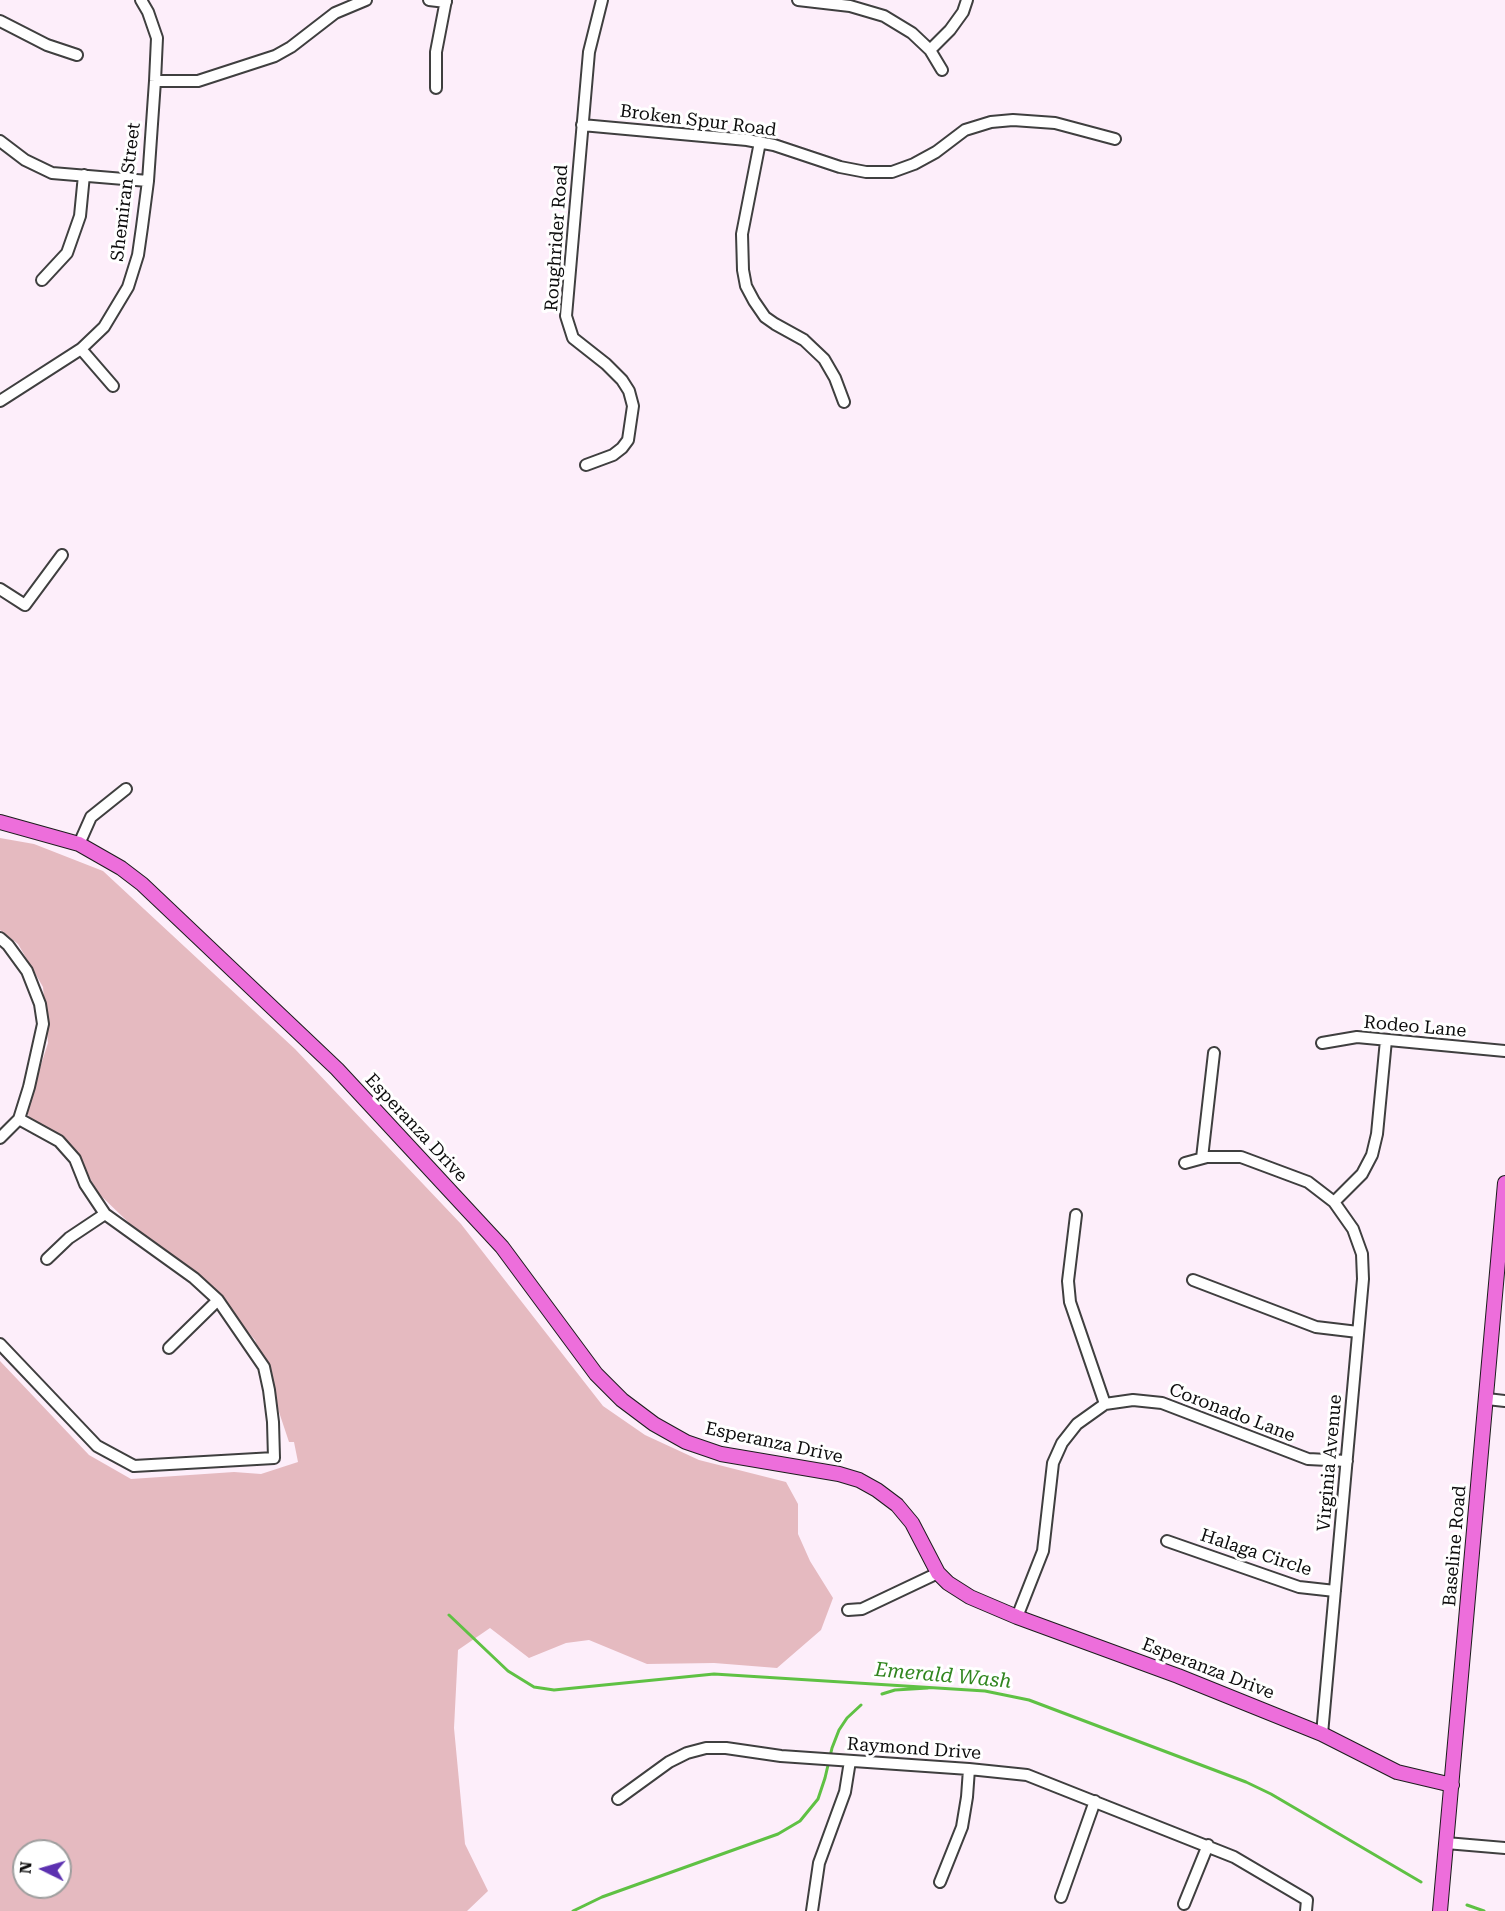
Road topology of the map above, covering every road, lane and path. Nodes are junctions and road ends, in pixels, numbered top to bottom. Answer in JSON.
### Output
{"nodes":[{"id":1,"x":141,"y":0,"type":"edge"},
{"id":2,"x":366,"y":0,"type":"edge"},
{"id":3,"x":429,"y":0,"type":"edge"},
{"id":4,"x":602,"y":0,"type":"edge"},
{"id":5,"x":798,"y":0,"type":"edge"},
{"id":6,"x":967,"y":0,"type":"edge"},
{"id":7,"x":446,"y":1,"type":"edge"},
{"id":8,"x":352,"y":2,"type":"edge"},
{"id":9,"x":0,"y":21,"type":"edge"},
{"id":10,"x":930,"y":50,"type":"junction"},
{"id":11,"x":77,"y":55,"type":"dead end"},
{"id":12,"x":942,"y":70,"type":"dead end"},
{"id":13,"x":154,"y":81,"type":"junction"},
{"id":14,"x":436,"y":88,"type":"dead end"},
{"id":15,"x":582,"y":125,"type":"junction"},
{"id":16,"x":1114,"y":139,"type":"dead end"},
{"id":17,"x":0,"y":141,"type":"edge"},
{"id":18,"x":760,"y":142,"type":"junction"},
{"id":19,"x":84,"y":175,"type":"junction"},
{"id":20,"x":148,"y":181,"type":"junction"},
{"id":21,"x":42,"y":280,"type":"dead end"},
{"id":22,"x":81,"y":349,"type":"junction"},
{"id":23,"x":113,"y":386,"type":"dead end"},
{"id":24,"x":0,"y":401,"type":"edge"},
{"id":25,"x":844,"y":402,"type":"dead end"},
{"id":26,"x":586,"y":465,"type":"dead end"},
{"id":27,"x":62,"y":555,"type":"dead end"},
{"id":28,"x":0,"y":590,"type":"edge"},
{"id":29,"x":126,"y":789,"type":"dead end"},
{"id":30,"x":0,"y":822,"type":"edge"},
{"id":31,"x":79,"y":844,"type":"junction"},
{"id":32,"x":0,"y":938,"type":"edge"},
{"id":33,"x":1386,"y":1040,"type":"junction"},
{"id":34,"x":1322,"y":1043,"type":"dead end"},
{"id":35,"x":1505,"y":1051,"type":"edge"},
{"id":36,"x":1214,"y":1053,"type":"dead end"},
{"id":37,"x":19,"y":1119,"type":"junction"},
{"id":38,"x":0,"y":1138,"type":"edge"},
{"id":39,"x":1202,"y":1158,"type":"junction"},
{"id":40,"x":1185,"y":1163,"type":"dead end"},
{"id":41,"x":1505,"y":1184,"type":"edge"},
{"id":42,"x":1334,"y":1202,"type":"junction"},
{"id":43,"x":105,"y":1214,"type":"junction"},
{"id":44,"x":1076,"y":1215,"type":"dead end"},
{"id":45,"x":1502,"y":1250,"type":"edge"},
{"id":46,"x":47,"y":1259,"type":"dead end"},
{"id":47,"x":1501,"y":1267,"type":"edge"},
{"id":48,"x":1192,"y":1280,"type":"dead end"},
{"id":49,"x":219,"y":1300,"type":"junction"},
{"id":50,"x":1358,"y":1332,"type":"junction"},
{"id":51,"x":0,"y":1344,"type":"edge"},
{"id":52,"x":169,"y":1347,"type":"dead end"},
{"id":53,"x":1486,"y":1399,"type":"junction"},
{"id":54,"x":1505,"y":1401,"type":"edge"},
{"id":55,"x":1106,"y":1404,"type":"junction"},
{"id":56,"x":1347,"y":1461,"type":"junction"},
{"id":57,"x":1167,"y":1541,"type":"dead end"},
{"id":58,"x":938,"y":1573,"type":"junction"},
{"id":59,"x":1335,"y":1591,"type":"junction"},
{"id":60,"x":848,"y":1610,"type":"dead end"},
{"id":61,"x":1017,"y":1617,"type":"junction"},
{"id":62,"x":1322,"y":1734,"type":"junction"},
{"id":63,"x":850,"y":1761,"type":"junction"},
{"id":64,"x":969,"y":1769,"type":"junction"},
{"id":65,"x":1452,"y":1785,"type":"junction"},
{"id":66,"x":618,"y":1799,"type":"dead end"},
{"id":67,"x":1095,"y":1802,"type":"junction"},
{"id":68,"x":1446,"y":1843,"type":"junction"},
{"id":69,"x":1208,"y":1845,"type":"junction"},
{"id":70,"x":1505,"y":1848,"type":"edge"},
{"id":71,"x":940,"y":1882,"type":"dead end"},
{"id":72,"x":1061,"y":1897,"type":"dead end"},
{"id":73,"x":1184,"y":1904,"type":"dead end"},
{"id":74,"x":812,"y":1911,"type":"edge"},
{"id":75,"x":1306,"y":1911,"type":"edge"},
{"id":76,"x":1440,"y":1911,"type":"edge"}],
"edges":[{"from":1,"to":13,"type":"street","name":"Shemiran Street"},
{"from":2,"to":8,"type":"street"},
{"from":3,"to":7,"type":"street"},
{"from":4,"to":15,"type":"street","name":"Roughrider Road"},
{"from":5,"to":10,"type":"street"},
{"from":6,"to":10,"type":"street"},
{"from":7,"to":14,"type":"street"},
{"from":8,"to":13,"type":"street"},
{"from":9,"to":11,"type":"street"},
{"from":10,"to":12,"type":"street"},
{"from":13,"to":20,"type":"street","name":"Shemiran Street"},
{"from":15,"to":18,"type":"street","name":"Broken Spur Road"},
{"from":15,"to":26,"type":"street","name":"Roughrider Road"},
{"from":16,"to":18,"type":"street","name":"Broken Spur Road"},
{"from":17,"to":19,"type":"street"},
{"from":18,"to":25,"type":"street"},
{"from":19,"to":20,"type":"street"},
{"from":19,"to":21,"type":"street"},
{"from":20,"to":22,"type":"street","name":"Shemiran Street"},
{"from":22,"to":23,"type":"street"},
{"from":22,"to":24,"type":"street","name":"Shemiran Street"},
{"from":27,"to":28,"type":"street"},
{"from":29,"to":31,"type":"street"},
{"from":30,"to":31,"type":"main road","name":"Esperanza Drive"},
{"from":31,"to":58,"type":"main road","name":"Esperanza Drive"},
{"from":32,"to":37,"type":"street"},
{"from":33,"to":34,"type":"street","name":"Rodeo Lane"},
{"from":33,"to":35,"type":"street","name":"Rodeo Lane"},
{"from":33,"to":42,"type":"street"},
{"from":36,"to":39,"type":"street"},
{"from":37,"to":38,"type":"street"},
{"from":37,"to":43,"type":"street"},
{"from":39,"to":40,"type":"street","name":"Virginia Avenue"},
{"from":39,"to":42,"type":"street","name":"Virginia Avenue"},
{"from":41,"to":45,"type":"main road","name":"Baseline Road"},
{"from":42,"to":50,"type":"street","name":"Virginia Avenue"},
{"from":43,"to":46,"type":"street"},
{"from":43,"to":49,"type":"street"},
{"from":44,"to":55,"type":"street"},
{"from":45,"to":47,"type":"main road","name":"Baseline Road"},
{"from":47,"to":53,"type":"main road","name":"Baseline Road"},
{"from":48,"to":50,"type":"street"},
{"from":49,"to":51,"type":"street"},
{"from":49,"to":52,"type":"street"},
{"from":50,"to":56,"type":"street","name":"Virginia Avenue"},
{"from":53,"to":54,"type":"street"},
{"from":53,"to":65,"type":"main road","name":"Baseline Road"},
{"from":55,"to":56,"type":"street","name":"Coronado Lane"},
{"from":55,"to":61,"type":"street"},
{"from":56,"to":59,"type":"street","name":"Virginia Avenue"},
{"from":57,"to":59,"type":"street","name":"Halaga Circle"},
{"from":58,"to":60,"type":"street"},
{"from":58,"to":61,"type":"main road","name":"Esperanza Drive"},
{"from":59,"to":62,"type":"street","name":"Virginia Avenue"},
{"from":61,"to":62,"type":"main road","name":"Esperanza Drive"},
{"from":62,"to":65,"type":"main road","name":"Esperanza Drive"},
{"from":63,"to":64,"type":"street","name":"Raymond Drive"},
{"from":63,"to":66,"type":"street","name":"Raymond Drive"},
{"from":63,"to":74,"type":"street"},
{"from":64,"to":67,"type":"street","name":"Raymond Drive"},
{"from":64,"to":71,"type":"street"},
{"from":65,"to":68,"type":"main road","name":"Baseline Road"},
{"from":67,"to":69,"type":"street","name":"Raymond Drive"},
{"from":67,"to":72,"type":"street"},
{"from":68,"to":70,"type":"street"},
{"from":68,"to":76,"type":"main road","name":"Baseline Road"},
{"from":69,"to":73,"type":"street"},
{"from":69,"to":75,"type":"street","name":"Raymond Drive"}]}
